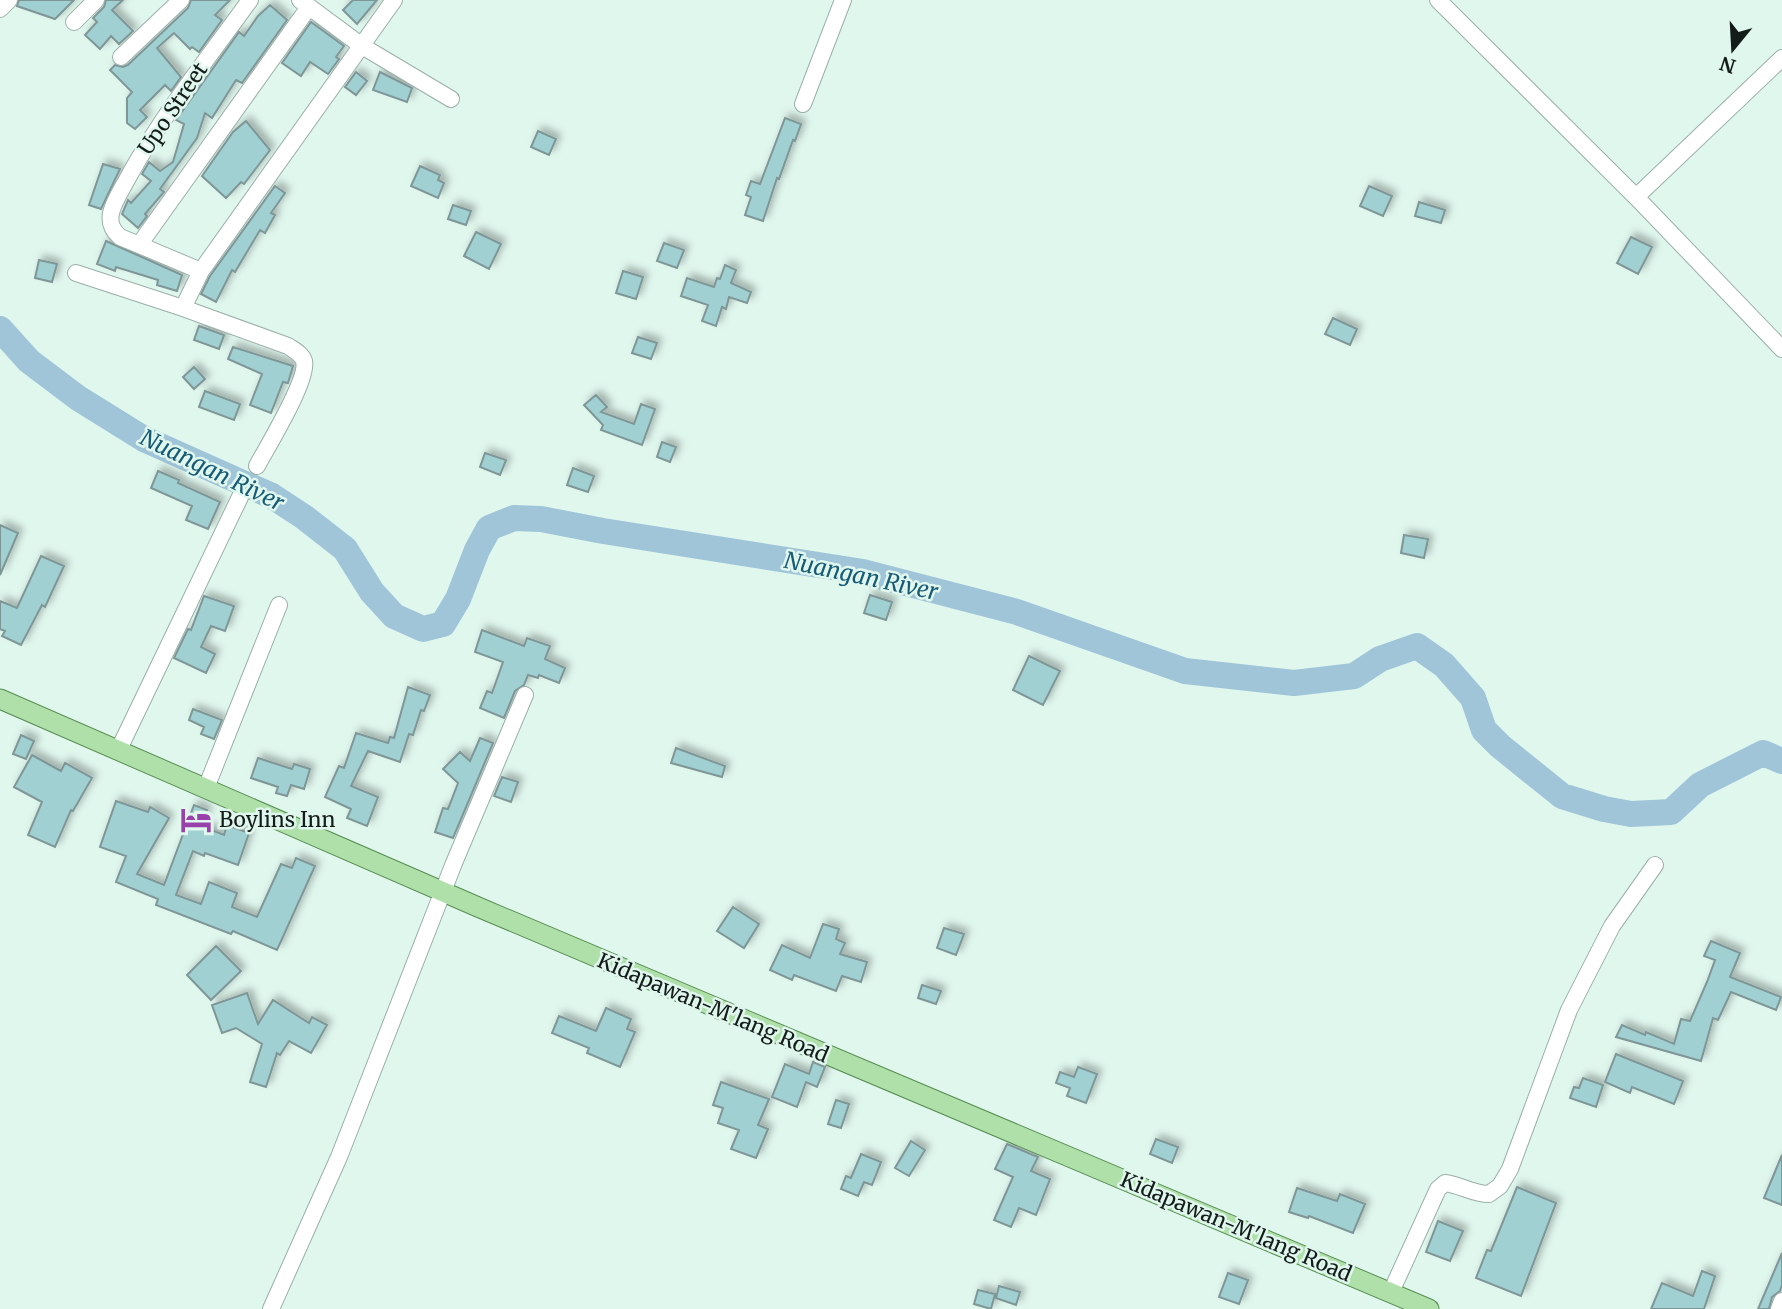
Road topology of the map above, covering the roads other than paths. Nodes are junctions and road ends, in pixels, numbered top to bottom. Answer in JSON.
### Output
{"nodes":[{"id":1,"x":9,"y":0,"type":"edge"},
{"id":2,"x":96,"y":0,"type":"edge"},
{"id":3,"x":181,"y":0,"type":"edge"},
{"id":4,"x":250,"y":0,"type":"edge"},
{"id":5,"x":843,"y":0,"type":"edge"},
{"id":6,"x":1438,"y":0,"type":"edge"},
{"id":7,"x":392,"y":1,"type":"edge"},
{"id":8,"x":304,"y":4,"type":"edge"},
{"id":9,"x":0,"y":9,"type":"edge"},
{"id":10,"x":74,"y":22,"type":"dead end"},
{"id":11,"x":362,"y":46,"type":"junction"},
{"id":12,"x":121,"y":57,"type":"dead end"},
{"id":13,"x":1782,"y":58,"type":"edge"},
{"id":14,"x":451,"y":99,"type":"dead end"},
{"id":15,"x":803,"y":104,"type":"dead end"},
{"id":16,"x":1636,"y":197,"type":"junction"},
{"id":17,"x":139,"y":245,"type":"junction"},
{"id":18,"x":201,"y":271,"type":"junction"},
{"id":19,"x":76,"y":273,"type":"dead end"},
{"id":20,"x":183,"y":308,"type":"junction"},
{"id":21,"x":1782,"y":349,"type":"edge"},
{"id":22,"x":257,"y":466,"type":"dead end"},
{"id":23,"x":240,"y":497,"type":"dead end"},
{"id":24,"x":279,"y":605,"type":"dead end"},
{"id":25,"x":525,"y":695,"type":"dead end"},
{"id":26,"x":0,"y":698,"type":"edge"},
{"id":27,"x":118,"y":749,"type":"junction"},
{"id":28,"x":206,"y":788,"type":"junction"},
{"id":29,"x":1655,"y":865,"type":"dead end"},
{"id":30,"x":443,"y":892,"type":"junction"},
{"id":31,"x":1391,"y":1292,"type":"junction"},
{"id":32,"x":1782,"y":1301,"type":"edge"},
{"id":33,"x":271,"y":1309,"type":"edge"},
{"id":34,"x":1429,"y":1309,"type":"edge"},
{"id":35,"x":1779,"y":1309,"type":"edge"}],
"edges":[{"from":1,"to":9,"type":"street"},
{"from":2,"to":10,"type":"street"},
{"from":3,"to":12,"type":"street"},
{"from":4,"to":17,"type":"street","name":"Upo Street"},
{"from":5,"to":15,"type":"street"},
{"from":6,"to":16,"type":"street"},
{"from":7,"to":11,"type":"street"},
{"from":8,"to":11,"type":"street"},
{"from":8,"to":17,"type":"street"},
{"from":11,"to":14,"type":"street"},
{"from":11,"to":18,"type":"street"},
{"from":13,"to":16,"type":"street"},
{"from":16,"to":21,"type":"street"},
{"from":17,"to":18,"type":"street"},
{"from":18,"to":20,"type":"street"},
{"from":19,"to":20,"type":"street"},
{"from":20,"to":22,"type":"street"},
{"from":23,"to":27,"type":"street"},
{"from":24,"to":28,"type":"street"},
{"from":25,"to":30,"type":"street"},
{"from":26,"to":27,"type":"main road","name":"Kidapawan-M'lang Road"},
{"from":27,"to":28,"type":"main road","name":"Kidapawan-M'lang Road"},
{"from":28,"to":30,"type":"main road","name":"Kidapawan-M'lang Road"},
{"from":29,"to":31,"type":"street"},
{"from":30,"to":31,"type":"main road","name":"Kidapawan-M'lang Road"},
{"from":30,"to":33,"type":"street"},
{"from":31,"to":34,"type":"main road","name":"Kidapawan-M'lang Road"},
{"from":32,"to":35,"type":"street"}]}
